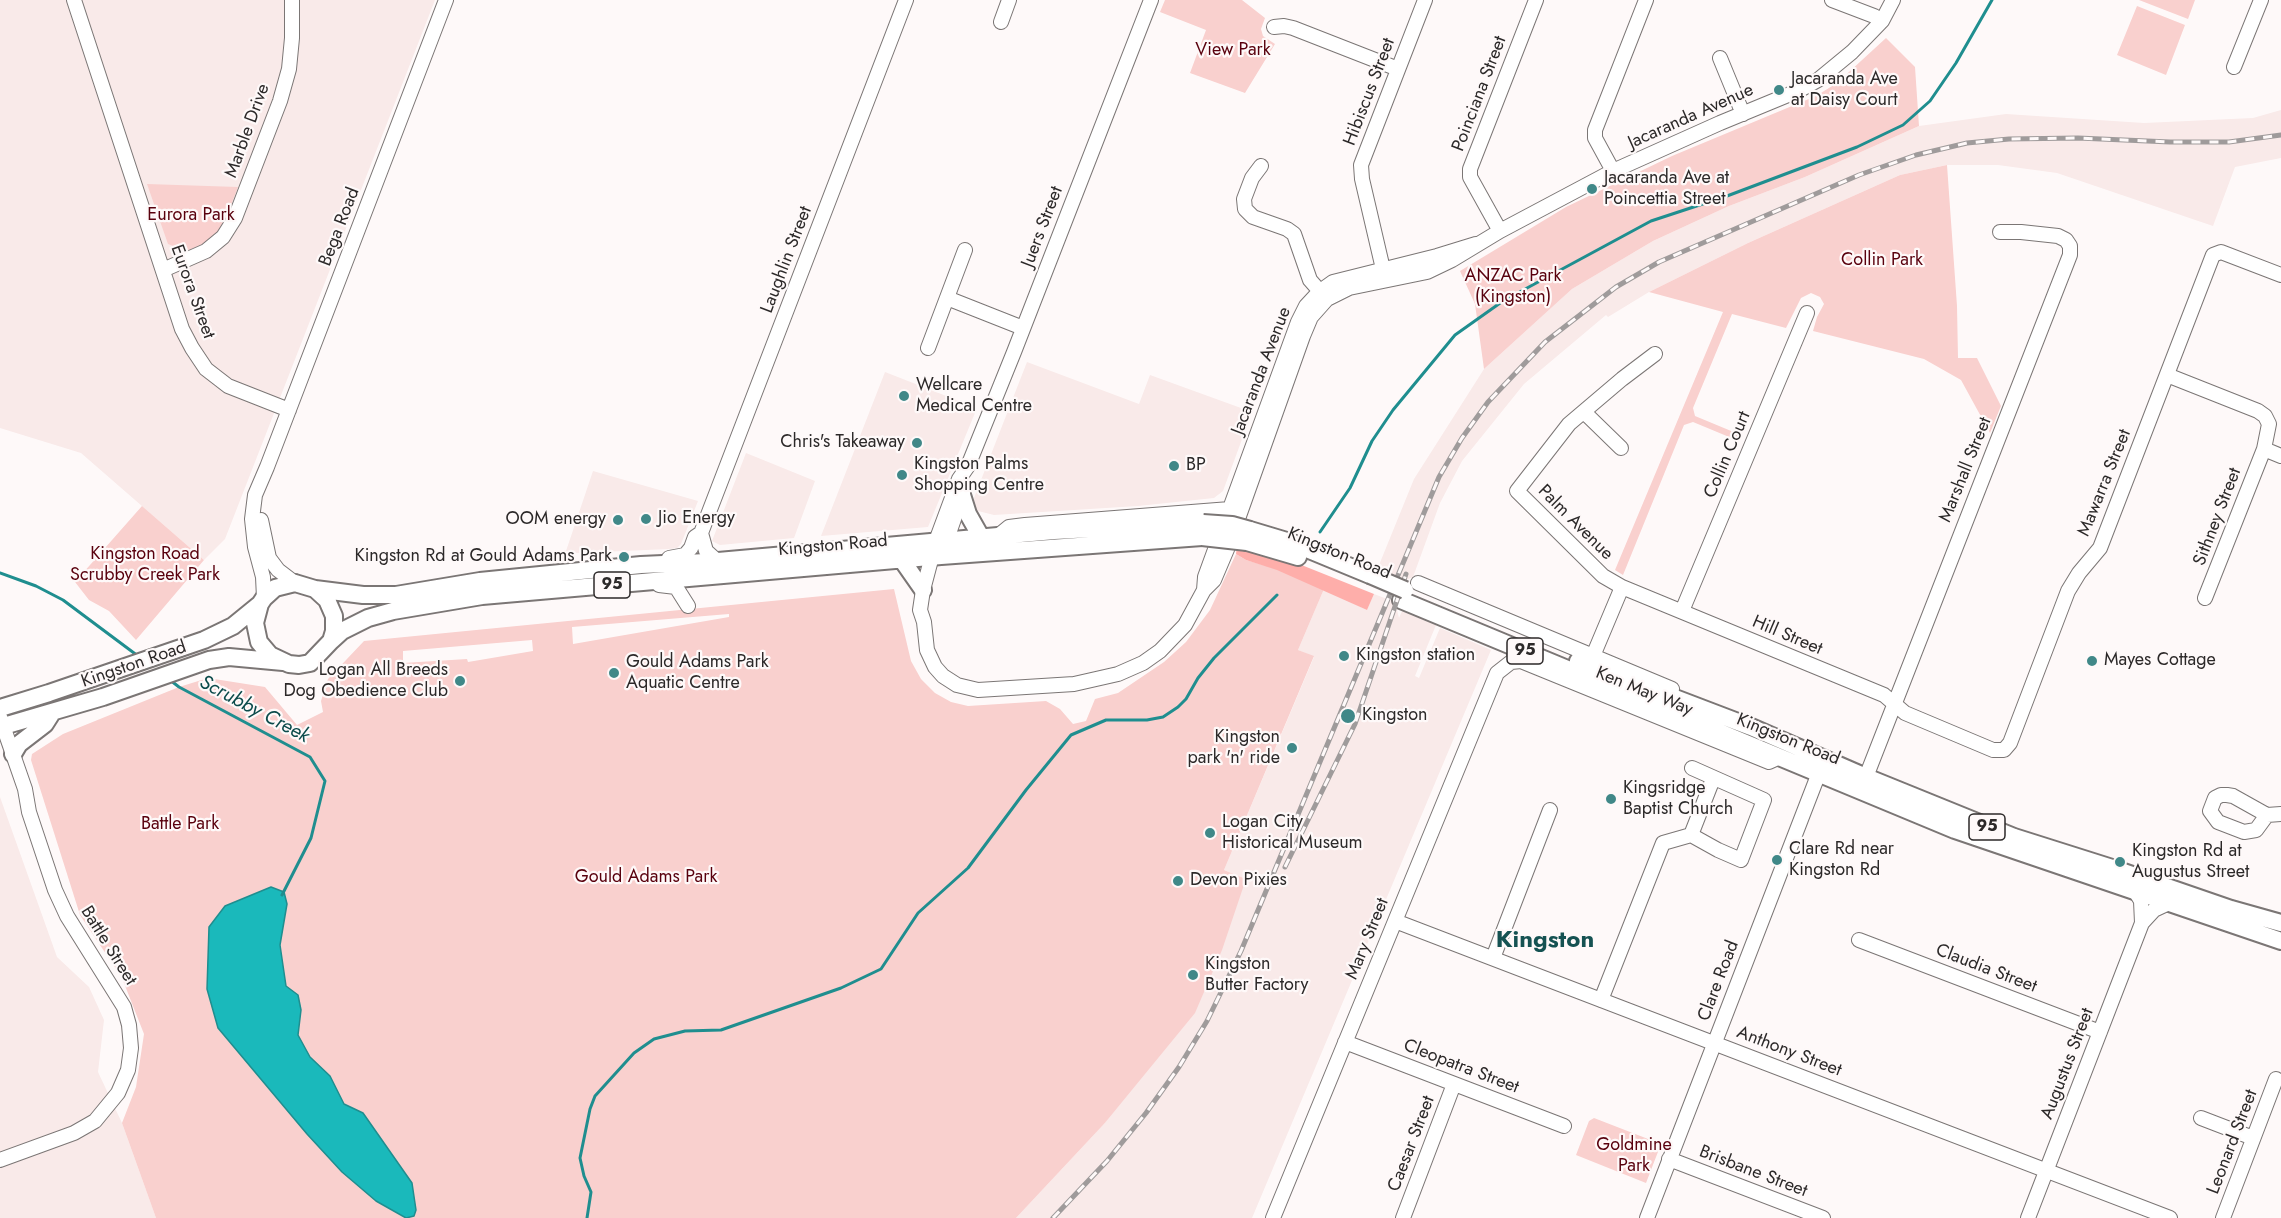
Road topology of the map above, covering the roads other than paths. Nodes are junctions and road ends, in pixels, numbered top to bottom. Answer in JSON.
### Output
{"nodes":[{"id":1,"x":74,"y":0,"type":"edge"},
{"id":2,"x":292,"y":0,"type":"edge"},
{"id":3,"x":446,"y":0,"type":"edge"},
{"id":4,"x":906,"y":0,"type":"edge"},
{"id":5,"x":1151,"y":0,"type":"edge"},
{"id":6,"x":1425,"y":0,"type":"edge"},
{"id":7,"x":1536,"y":0,"type":"edge"},
{"id":8,"x":1646,"y":0,"type":"edge"},
{"id":9,"x":1832,"y":0,"type":"edge"},
{"id":10,"x":1882,"y":0,"type":"edge"},
{"id":11,"x":1893,"y":0,"type":"edge"},
{"id":12,"x":2261,"y":0,"type":"edge"},
{"id":13,"x":1007,"y":1,"type":"edge"},
{"id":14,"x":1878,"y":19,"type":"junction"},
{"id":15,"x":1001,"y":22,"type":"dead end"},
{"id":16,"x":1274,"y":27,"type":"dead end"},
{"id":17,"x":1719,"y":58,"type":"dead end"},
{"id":18,"x":2235,"y":67,"type":"dead end"},
{"id":19,"x":1398,"y":69,"type":"junction"},
{"id":20,"x":1743,"y":114,"type":"junction"},
{"id":21,"x":1261,"y":166,"type":"dead end"},
{"id":22,"x":1613,"y":171,"type":"junction"},
{"id":23,"x":1500,"y":231,"type":"junction"},
{"id":24,"x":2000,"y":232,"type":"dead end"},
{"id":25,"x":965,"y":250,"type":"dead end"},
{"id":26,"x":1414,"y":268,"type":"junction"},
{"id":27,"x":1383,"y":269,"type":"junction"},
{"id":28,"x":163,"y":270,"type":"junction"},
{"id":29,"x":2281,"y":275,"type":"edge"},
{"id":30,"x":1323,"y":295,"type":"junction"},
{"id":31,"x":947,"y":298,"type":"junction"},
{"id":32,"x":1808,"y":308,"type":"dead end"},
{"id":33,"x":1023,"y":328,"type":"junction"},
{"id":34,"x":928,"y":348,"type":"dead end"},
{"id":35,"x":1655,"y":354,"type":"dead end"},
{"id":36,"x":2167,"y":375,"type":"junction"},
{"id":37,"x":289,"y":410,"type":"junction"},
{"id":38,"x":1584,"y":412,"type":"junction"},
{"id":39,"x":1621,"y":448,"type":"dead end"},
{"id":40,"x":2264,"y":449,"type":"junction"},
{"id":41,"x":2281,"y":456,"type":"edge"},
{"id":42,"x":968,"y":466,"type":"junction"},
{"id":43,"x":267,"y":467,"type":"junction"},
{"id":44,"x":962,"y":495,"type":"junction"},
{"id":45,"x":1230,"y":509,"type":"junction"},
{"id":46,"x":1203,"y":530,"type":"junction"},
{"id":47,"x":701,"y":533,"type":"junction"},
{"id":48,"x":990,"y":537,"type":"junction"},
{"id":49,"x":939,"y":549,"type":"junction"},
{"id":50,"x":902,"y":560,"type":"junction"},
{"id":51,"x":646,"y":564,"type":"junction"},
{"id":52,"x":716,"y":568,"type":"junction"},
{"id":53,"x":633,"y":583,"type":"junction"},
{"id":54,"x":295,"y":584,"type":"junction"},
{"id":55,"x":1622,"y":587,"type":"junction"},
{"id":56,"x":315,"y":589,"type":"junction"},
{"id":57,"x":922,"y":590,"type":"junction"},
{"id":58,"x":1204,"y":590,"type":"junction"},
{"id":59,"x":1408,"y":591,"type":"junction"},
{"id":60,"x":2205,"y":598,"type":"dead end"},
{"id":61,"x":262,"y":601,"type":"junction"},
{"id":62,"x":1682,"y":611,"type":"junction"},
{"id":63,"x":924,"y":622,"type":"junction"},
{"id":64,"x":331,"y":641,"type":"junction"},
{"id":65,"x":1593,"y":656,"type":"junction"},
{"id":66,"x":282,"y":662,"type":"junction"},
{"id":67,"x":1497,"y":673,"type":"joint"},
{"id":68,"x":1894,"y":704,"type":"junction"},
{"id":69,"x":0,"y":708,"type":"edge"},
{"id":70,"x":52,"y":713,"type":"junction"},
{"id":71,"x":1751,"y":727,"type":"junction"},
{"id":72,"x":3,"y":739,"type":"edge"},
{"id":73,"x":2004,"y":750,"type":"joint"},
{"id":74,"x":1825,"y":757,"type":"junction"},
{"id":75,"x":1780,"y":758,"type":"junction"},
{"id":76,"x":1692,"y":768,"type":"dead end"},
{"id":77,"x":1818,"y":773,"type":"junction"},
{"id":78,"x":1866,"y":777,"type":"junction"},
{"id":79,"x":1713,"y":779,"type":"junction"},
{"id":80,"x":1892,"y":804,"type":"junction"},
{"id":81,"x":1550,"y":810,"type":"dead end"},
{"id":82,"x":1691,"y":835,"type":"junction"},
{"id":83,"x":2135,"y":891,"type":"junction"},
{"id":84,"x":2169,"y":903,"type":"junction"},
{"id":85,"x":1395,"y":921,"type":"junction"},
{"id":86,"x":2142,"y":923,"type":"junction"},
{"id":87,"x":2281,"y":924,"type":"edge"},
{"id":88,"x":1858,"y":940,"type":"dead end"},
{"id":89,"x":2281,"y":941,"type":"edge"},
{"id":90,"x":1493,"y":958,"type":"junction"},
{"id":91,"x":1601,"y":1000,"type":"junction"},
{"id":92,"x":2100,"y":1032,"type":"junction"},
{"id":93,"x":1345,"y":1042,"type":"junction"},
{"id":94,"x":1714,"y":1044,"type":"junction"},
{"id":95,"x":2276,"y":1079,"type":"dead end"},
{"id":96,"x":1454,"y":1084,"type":"junction"},
{"id":97,"x":2201,"y":1119,"type":"dead end"},
{"id":98,"x":1564,"y":1126,"type":"dead end"},
{"id":99,"x":2253,"y":1138,"type":"junction"},
{"id":100,"x":0,"y":1160,"type":"edge"},
{"id":101,"x":1669,"y":1160,"type":"junction"},
{"id":102,"x":2047,"y":1170,"type":"junction"},
{"id":103,"x":2133,"y":1211,"type":"edge"},
{"id":104,"x":1273,"y":1218,"type":"edge"},
{"id":105,"x":1403,"y":1218,"type":"edge"},
{"id":106,"x":1647,"y":1218,"type":"edge"},
{"id":107,"x":1823,"y":1218,"type":"edge"},
{"id":108,"x":2028,"y":1218,"type":"edge"},
{"id":109,"x":2170,"y":1218,"type":"edge"},
{"id":110,"x":2223,"y":1218,"type":"edge"}],
"edges":[{"from":1,"to":28,"type":"street","name":"Eurora Street"},
{"from":2,"to":28,"type":"street","name":"Marble Drive"},
{"from":3,"to":37,"type":"street","name":"Bega Road"},
{"from":4,"to":47,"type":"street","name":"Laughlin Street"},
{"from":5,"to":33,"type":"street","name":"Juers Street"},
{"from":6,"to":19,"type":"street","name":"Hibiscus Street"},
{"from":7,"to":23,"type":"street","name":"Poinciana Street"},
{"from":8,"to":22,"type":"street"},
{"from":9,"to":14,"type":"street"},
{"from":10,"to":14,"type":"street","name":"Jacaranda Avenue"},
{"from":11,"to":14,"type":"street","name":"Jacaranda Avenue"},
{"from":12,"to":18,"type":"street"},
{"from":13,"to":15,"type":"street"},
{"from":14,"to":20,"type":"street","name":"Jacaranda Avenue"},
{"from":16,"to":19,"type":"street"},
{"from":17,"to":20,"type":"street"},
{"from":19,"to":27,"type":"street","name":"Hibiscus Street"},
{"from":20,"to":22,"type":"street","name":"Jacaranda Avenue"},
{"from":21,"to":30,"type":"street"},
{"from":22,"to":23,"type":"street","name":"Jacaranda Avenue"},
{"from":23,"to":26,"type":"street","name":"Jacaranda Avenue"},
{"from":24,"to":68,"type":"street","name":"Marshall Street"},
{"from":25,"to":31,"type":"street"},
{"from":26,"to":27,"type":"street","name":"Jacaranda Avenue"},
{"from":26,"to":30,"type":"street","name":"Jacaranda Avenue"},
{"from":27,"to":30,"type":"street","name":"Jacaranda Avenue"},
{"from":28,"to":37,"type":"street","name":"Eurora Street"},
{"from":29,"to":36,"type":"street","name":"Mawarra Street"},
{"from":30,"to":45,"type":"street","name":"Jacaranda Avenue"},
{"from":30,"to":58,"type":"street","name":"Jacaranda Avenue"},
{"from":31,"to":33,"type":"street"},
{"from":31,"to":34,"type":"street"},
{"from":32,"to":62,"type":"street","name":"Collin Court"},
{"from":33,"to":42,"type":"street","name":"Juers Street"},
{"from":35,"to":38,"type":"street","name":"Palm Avenue"},
{"from":36,"to":40,"type":"street","name":"Sithney Street"},
{"from":36,"to":73,"type":"street","name":"Mawarra Street"},
{"from":37,"to":43,"type":"street","name":"Bega Road"},
{"from":38,"to":39,"type":"street"},
{"from":38,"to":55,"type":"street","name":"Palm Avenue"},
{"from":40,"to":41,"type":"street"},
{"from":40,"to":60,"type":"street","name":"Sithney Street"},
{"from":42,"to":44,"type":"street","name":"Juers Street"},
{"from":42,"to":49,"type":"street","name":"Juers Street"},
{"from":43,"to":54,"type":"street","name":"Bega Road"},
{"from":43,"to":61,"type":"street","name":"Bega Road"},
{"from":44,"to":48,"type":"main road"},
{"from":44,"to":49,"type":"street","name":"Juers Street"},
{"from":45,"to":48,"type":"street","name":"Kingston Road"},
{"from":45,"to":58,"type":"street","name":"Jacaranda Avenue"},
{"from":46,"to":48,"type":"main road","name":"Kingston Road","number":"95"},
{"from":46,"to":49,"type":"main road","name":"Kingston Road","number":"95"},
{"from":46,"to":59,"type":"main road","name":"Kingston Road","number":"95","bridge":true},
{"from":47,"to":51,"type":"street","name":"Laughlin Street"},
{"from":47,"to":52,"type":"street"},
{"from":48,"to":49,"type":"main road","name":"Kingston Road","number":"95"},
{"from":49,"to":50,"type":"main road","name":"Kingston Road","number":"95"},
{"from":49,"to":52,"type":"main road","name":"Kingston Road","number":"95"},
{"from":49,"to":57,"type":"street","name":"Jacaranda Avenue"},
{"from":49,"to":63,"type":"street","name":"Jacaranda Avenue"},
{"from":50,"to":52,"type":"main road","name":"Kingston Road","number":"95"},
{"from":50,"to":57,"type":"main road"},
{"from":51,"to":52,"type":"main road","name":"Kingston Road","number":"95"},
{"from":51,"to":56,"type":"main road","name":"Kingston Road","number":"95"},
{"from":52,"to":53,"type":"main road","name":"Kingston Road","number":"95"},
{"from":52,"to":53,"type":"street"},
{"from":53,"to":64,"type":"main road","name":"Kingston Road","number":"95"},
{"from":54,"to":56,"type":"main road","number":"95"},
{"from":54,"to":61,"type":"main road"},
{"from":55,"to":62,"type":"street","name":"Hill Street"},
{"from":55,"to":65,"type":"street"},
{"from":56,"to":64,"type":"main road"},
{"from":57,"to":63,"type":"street","name":"Jacaranda Avenue"},
{"from":58,"to":63,"type":"street","name":"Jacaranda Avenue"},
{"from":59,"to":65,"type":"street","name":"Kingston Road"},
{"from":59,"to":71,"type":"main road","name":"Kingston Road","number":"95"},
{"from":59,"to":75,"type":"main road","name":"Kingston Road","number":"95"},
{"from":61,"to":66,"type":"main road"},
{"from":61,"to":69,"type":"main road","name":"Kingston Road"},
{"from":62,"to":68,"type":"street","name":"Hill Street"},
{"from":64,"to":66,"type":"main road","number":"95"},
{"from":65,"to":71,"type":"street","name":"Kingston Road"},
{"from":66,"to":70,"type":"main road","name":"Kingston Road","number":"95"},
{"from":67,"to":75,"type":"street","name":"Ken May Way"},
{"from":67,"to":85,"type":"street","name":"Mary Street"},
{"from":68,"to":73,"type":"street","name":"Hill Street"},
{"from":68,"to":78,"type":"street","name":"Marshall Street"},
{"from":70,"to":72,"type":"main road","name":"Kingston Road","number":"95"},
{"from":70,"to":72,"type":"main road"},
{"from":71,"to":74,"type":"main road","name":"Kingston Road","number":"95"},
{"from":72,"to":100,"type":"street","name":"Battle Street"},
{"from":74,"to":77,"type":"street","name":"Clare Road"},
{"from":74,"to":78,"type":"main road","name":"Kingston Road","number":"95"},
{"from":75,"to":77,"type":"main road","name":"Kingston Road","number":"95"},
{"from":76,"to":79,"type":"street"},
{"from":77,"to":80,"type":"main road","name":"Kingston Road","number":"95"},
{"from":77,"to":94,"type":"street","name":"Clare Road"},
{"from":78,"to":80,"type":"main road"},
{"from":78,"to":87,"type":"main road","name":"Kingston Road","number":"95"},
{"from":79,"to":82,"type":"street"},
{"from":79,"to":82,"type":"street"},
{"from":80,"to":83,"type":"main road","name":"Kingston Road","number":"95"},
{"from":81,"to":90,"type":"street"},
{"from":82,"to":91,"type":"street"},
{"from":83,"to":84,"type":"main road","name":"Kingston Road","number":"95"},
{"from":83,"to":86,"type":"street"},
{"from":84,"to":86,"type":"street"},
{"from":84,"to":89,"type":"main road","name":"Kingston Road","number":"95"},
{"from":85,"to":90,"type":"street","name":"Anthony Street"},
{"from":85,"to":93,"type":"street","name":"Mary Street"},
{"from":86,"to":92,"type":"street","name":"Augustus Street"},
{"from":88,"to":92,"type":"street","name":"Claudia Street"},
{"from":90,"to":91,"type":"street","name":"Anthony Street"},
{"from":91,"to":94,"type":"street","name":"Anthony Street"},
{"from":92,"to":102,"type":"street","name":"Augustus Street"},
{"from":93,"to":96,"type":"street","name":"Cleopatra Street"},
{"from":93,"to":104,"type":"street","name":"Mary Street"},
{"from":94,"to":101,"type":"street","name":"Clare Road"},
{"from":94,"to":102,"type":"street","name":"Anthony Street"},
{"from":95,"to":99,"type":"street","name":"Leonard Street"},
{"from":96,"to":98,"type":"street","name":"Cleopatra Street"},
{"from":96,"to":105,"type":"street","name":"Caesar Street"},
{"from":97,"to":99,"type":"street"},
{"from":99,"to":110,"type":"street","name":"Leonard Street"},
{"from":101,"to":106,"type":"street","name":"Clare Road"},
{"from":101,"to":107,"type":"street","name":"Brisbane Street"},
{"from":102,"to":103,"type":"street","name":"Anthony Street"},
{"from":102,"to":108,"type":"street","name":"Augustus Street"},
{"from":103,"to":109,"type":"street","name":"Anthony Street"}]}
